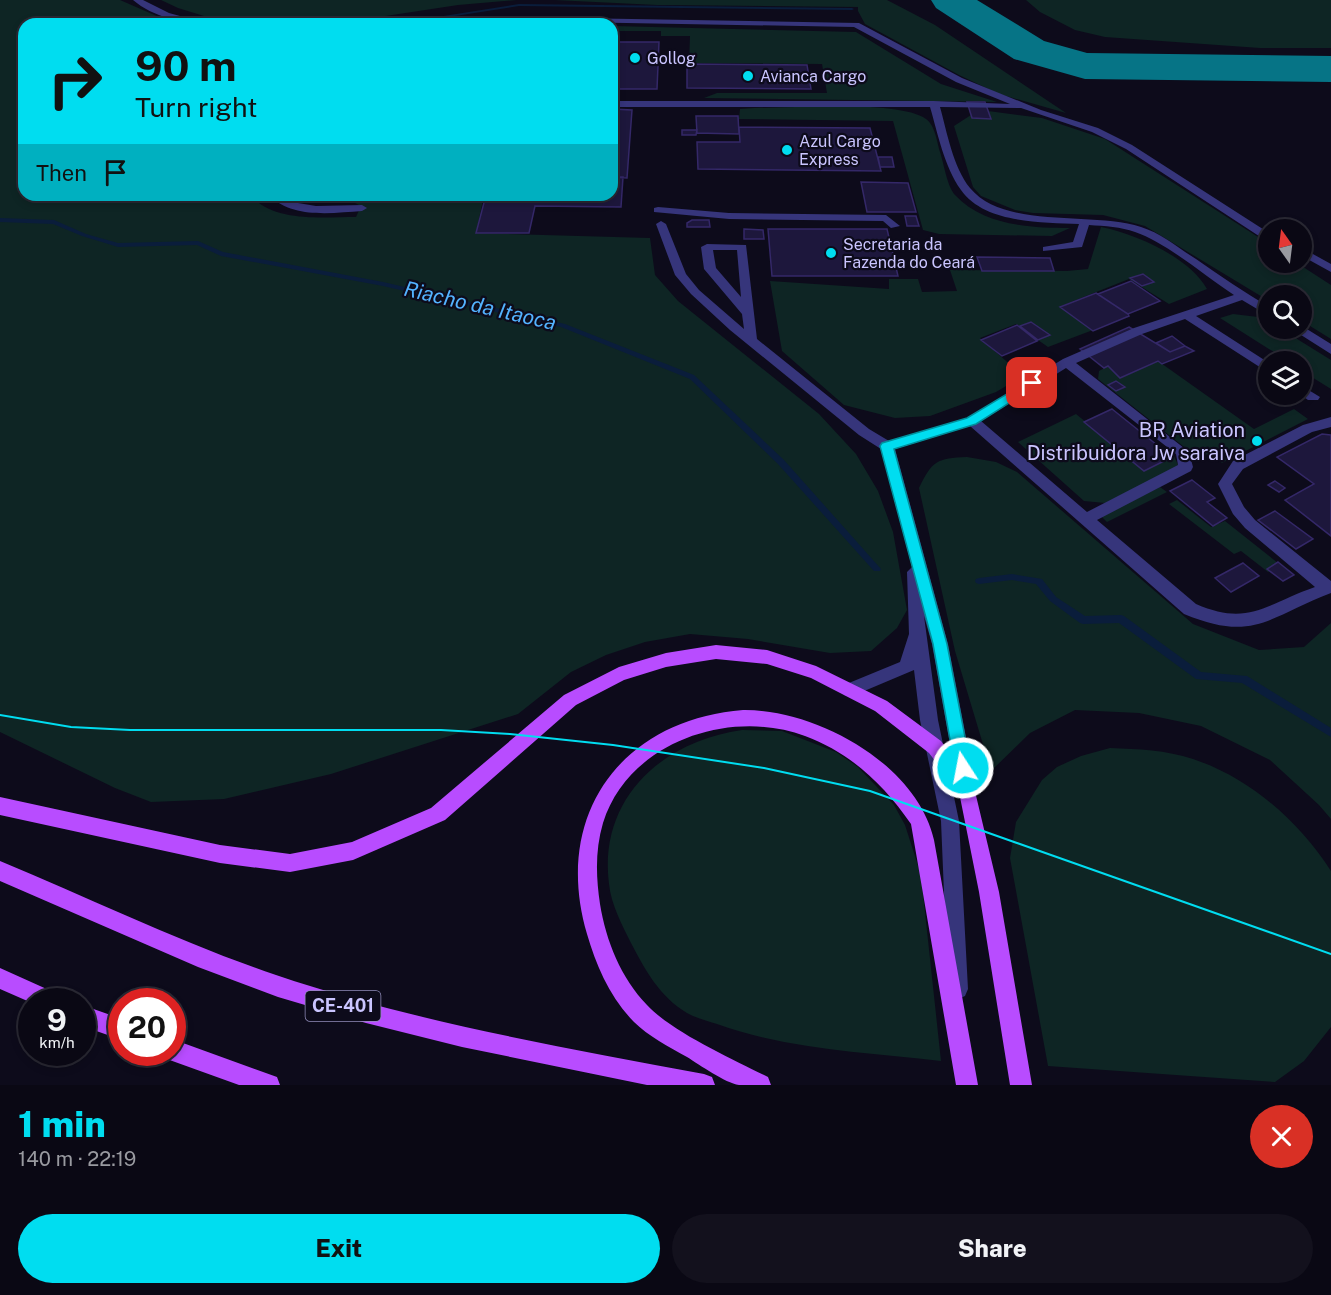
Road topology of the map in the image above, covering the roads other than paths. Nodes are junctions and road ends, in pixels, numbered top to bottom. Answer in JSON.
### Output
{"nodes":[{"id":1,"x":136,"y":0,"type":"edge"},
{"id":2,"x":179,"y":18,"type":"edge"},
{"id":3,"x":618,"y":20,"type":"edge"},
{"id":4,"x":618,"y":104,"type":"edge"},
{"id":5,"x":934,"y":104,"type":"junction"},
{"id":6,"x":1038,"y":112,"type":"junction"},
{"id":7,"x":282,"y":201,"type":"edge"},
{"id":8,"x":362,"y":208,"type":"dead end"},
{"id":9,"x":658,"y":210,"type":"dead end"},
{"id":10,"x":1085,"y":221,"type":"junction"},
{"id":11,"x":1258,"y":223,"type":"edge"},
{"id":12,"x":661,"y":224,"type":"dead end"},
{"id":13,"x":895,"y":226,"type":"dead end"},
{"id":14,"x":1258,"y":231,"type":"edge"},
{"id":15,"x":1047,"y":249,"type":"dead end"},
{"id":16,"x":1312,"y":257,"type":"edge"},
{"id":17,"x":1312,"y":265,"type":"edge"},
{"id":18,"x":1331,"y":269,"type":"edge"},
{"id":19,"x":1331,"y":277,"type":"edge"},
{"id":20,"x":1243,"y":296,"type":"junction"},
{"id":21,"x":1258,"y":305,"type":"edge"},
{"id":22,"x":749,"y":314,"type":"junction"},
{"id":23,"x":1187,"y":315,"type":"junction"},
{"id":24,"x":1312,"y":338,"type":"edge"},
{"id":25,"x":751,"y":341,"type":"junction"},
{"id":26,"x":1331,"y":350,"type":"edge"},
{"id":27,"x":1067,"y":362,"type":"junction"},
{"id":28,"x":1258,"y":362,"type":"edge"},
{"id":29,"x":972,"y":421,"type":"junction"},
{"id":30,"x":1331,"y":422,"type":"edge"},
{"id":31,"x":887,"y":446,"type":"junction"},
{"id":32,"x":1086,"y":519,"type":"junction"},
{"id":33,"x":915,"y":545,"type":"junction"},
{"id":34,"x":1329,"y":587,"type":"edge"},
{"id":35,"x":917,"y":632,"type":"junction"},
{"id":36,"x":850,"y":690,"type":"junction"},
{"id":37,"x":935,"y":747,"type":"junction"},
{"id":38,"x":967,"y":789,"type":"junction"},
{"id":39,"x":0,"y":806,"type":"edge"},
{"id":40,"x":0,"y":871,"type":"edge"},
{"id":41,"x":0,"y":978,"type":"edge"},
{"id":42,"x":22,"y":988,"type":"edge"},
{"id":43,"x":960,"y":1035,"type":"junction"},
{"id":44,"x":186,"y":1057,"type":"edge"},
{"id":45,"x":233,"y":1079,"type":"edge"},
{"id":46,"x":269,"y":1085,"type":"edge"},
{"id":47,"x":704,"y":1085,"type":"edge"},
{"id":48,"x":760,"y":1085,"type":"edge"},
{"id":49,"x":967,"y":1085,"type":"edge"},
{"id":50,"x":1021,"y":1085,"type":"edge"}],
"edges":[{"from":1,"to":2,"type":"lane"},
{"from":3,"to":6,"type":"lane"},
{"from":4,"to":5,"type":"lane"},
{"from":5,"to":6,"type":"lane"},
{"from":5,"to":10,"type":"lane"},
{"from":6,"to":11,"type":"lane"},
{"from":6,"to":14,"type":"lane"},
{"from":7,"to":8,"type":"lane"},
{"from":9,"to":13,"type":"lane"},
{"from":10,"to":15,"type":"lane"},
{"from":10,"to":20,"type":"lane"},
{"from":12,"to":25,"type":"lane"},
{"from":16,"to":18,"type":"lane"},
{"from":17,"to":19,"type":"lane"},
{"from":20,"to":21,"type":"lane"},
{"from":20,"to":23,"type":"lane"},
{"from":22,"to":22,"type":"lane"},
{"from":22,"to":25,"type":"lane"},
{"from":23,"to":27,"type":"lane"},
{"from":23,"to":28,"type":"lane"},
{"from":24,"to":26,"type":"lane"},
{"from":25,"to":31,"type":"lane"},
{"from":27,"to":29,"type":"lane"},
{"from":27,"to":32,"type":"lane"},
{"from":29,"to":31,"type":"lane"},
{"from":29,"to":32,"type":"lane"},
{"from":30,"to":34,"type":"lane"},
{"from":31,"to":33,"type":"lane"},
{"from":32,"to":34,"type":"lane"},
{"from":33,"to":35,"type":"lane"},
{"from":33,"to":38,"type":"lane"},
{"from":35,"to":36,"type":"lane"},
{"from":35,"to":37,"type":"lane"},
{"from":36,"to":37,"type":"main road"},
{"from":36,"to":39,"type":"main road"},
{"from":37,"to":38,"type":"main road"},
{"from":37,"to":43,"type":"lane"},
{"from":38,"to":50,"type":"main road"},
{"from":40,"to":47,"type":"main road","number":"CE-401"},
{"from":41,"to":42,"type":"main road"},
{"from":43,"to":48,"type":"main road"},
{"from":43,"to":49,"type":"main road"},
{"from":44,"to":45,"type":"main road"},
{"from":45,"to":46,"type":"main road"}]}
